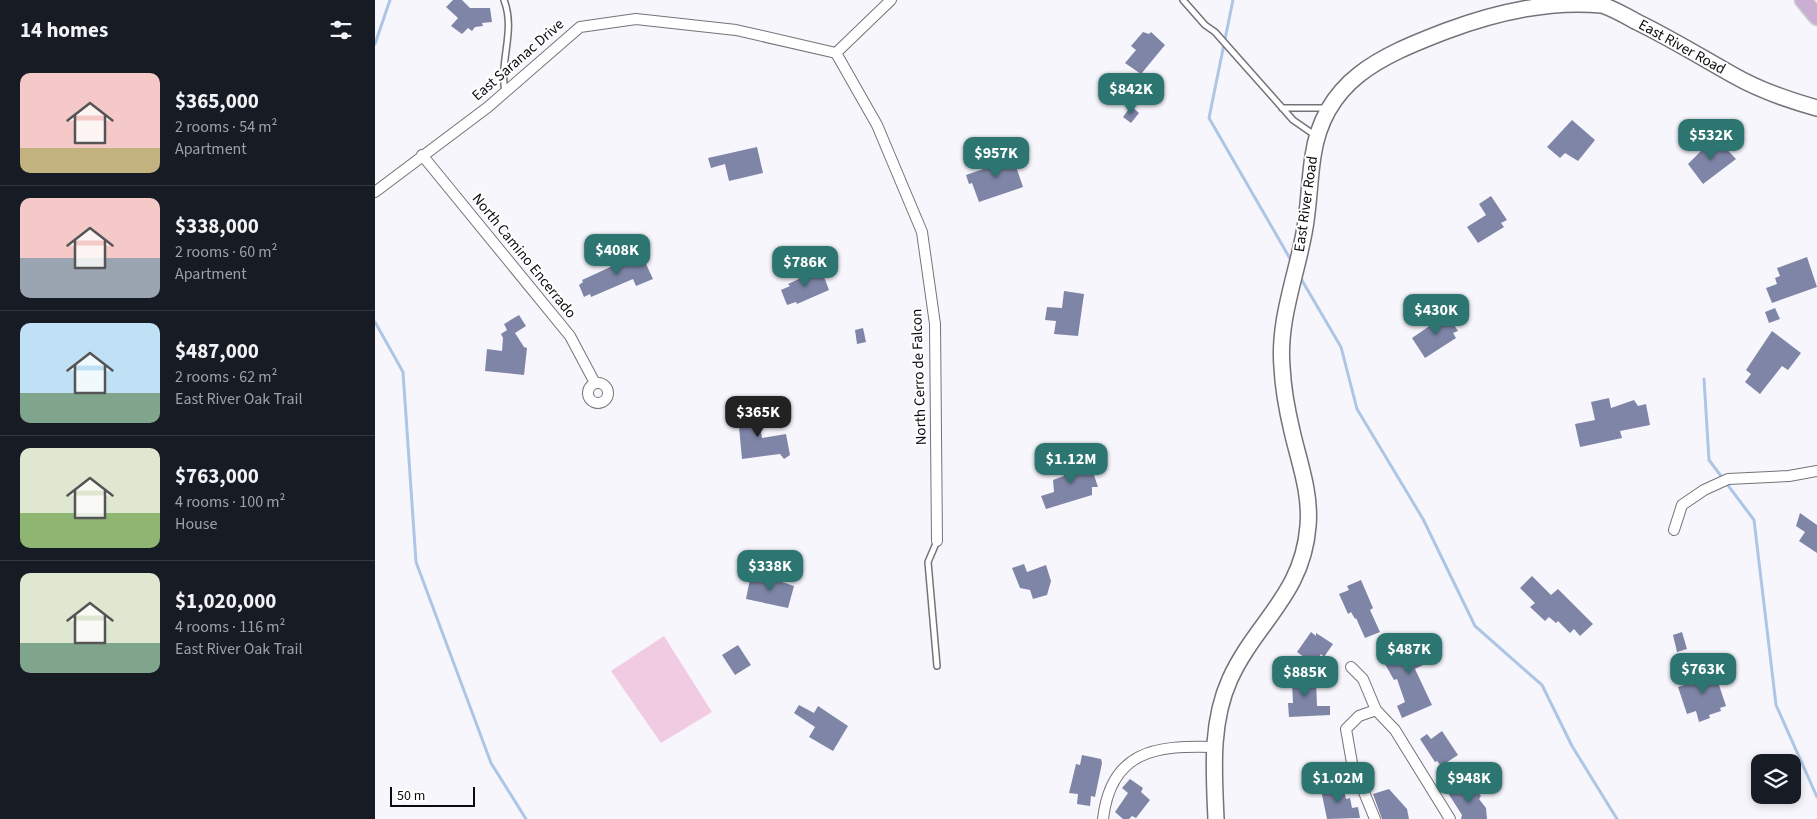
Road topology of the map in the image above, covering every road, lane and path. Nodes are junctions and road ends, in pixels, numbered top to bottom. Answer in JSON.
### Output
{"nodes":[{"id":1,"x":503,"y":0,"type":"edge"},
{"id":2,"x":891,"y":0,"type":"edge"},
{"id":3,"x":1183,"y":0,"type":"edge"},
{"id":4,"x":1803,"y":0,"type":"edge"},
{"id":5,"x":1524,"y":2,"type":"edge"},
{"id":6,"x":1817,"y":17,"type":"edge"},
{"id":7,"x":836,"y":53,"type":"junction"},
{"id":8,"x":505,"y":92,"type":"junction"},
{"id":9,"x":1282,"y":108,"type":"junction"},
{"id":10,"x":1328,"y":108,"type":"junction"},
{"id":11,"x":1817,"y":108,"type":"edge"},
{"id":12,"x":1317,"y":136,"type":"junction"},
{"id":13,"x":422,"y":155,"type":"junction"},
{"id":14,"x":375,"y":192,"type":"edge"},
{"id":15,"x":595,"y":383,"type":"dead end"},
{"id":16,"x":1817,"y":471,"type":"edge"},
{"id":17,"x":1674,"y":530,"type":"dead end"},
{"id":18,"x":937,"y":541,"type":"joint"},
{"id":19,"x":937,"y":666,"type":"dead end"},
{"id":20,"x":1351,"y":667,"type":"dead end"},
{"id":21,"x":1377,"y":710,"type":"junction"},
{"id":22,"x":1214,"y":747,"type":"junction"},
{"id":23,"x":1103,"y":819,"type":"edge"},
{"id":24,"x":1215,"y":819,"type":"edge"},
{"id":25,"x":1375,"y":819,"type":"edge"},
{"id":26,"x":1450,"y":819,"type":"edge"}],
"edges":[{"from":1,"to":8,"type":"lane"},
{"from":2,"to":7,"type":"street"},
{"from":3,"to":9,"type":"lane"},
{"from":4,"to":6,"type":"main road"},
{"from":5,"to":10,"type":"street","name":"East River Road"},
{"from":5,"to":11,"type":"street","name":"East River Road"},
{"from":7,"to":8,"type":"street","name":"East Saranac Drive"},
{"from":7,"to":18,"type":"street","name":"North Cerro de Falcon"},
{"from":8,"to":13,"type":"street","name":"East Saranac Drive"},
{"from":9,"to":10,"type":"lane"},
{"from":9,"to":12,"type":"lane"},
{"from":10,"to":12,"type":"street","name":"East River Road"},
{"from":12,"to":22,"type":"street","name":"East River Road"},
{"from":13,"to":14,"type":"street","name":"East Saranac Drive"},
{"from":13,"to":15,"type":"street","name":"North Camino Encerrado"},
{"from":16,"to":17,"type":"street"},
{"from":18,"to":19,"type":"lane"},
{"from":20,"to":21,"type":"street"},
{"from":21,"to":25,"type":"street"},
{"from":21,"to":26,"type":"street"},
{"from":22,"to":23,"type":"street"},
{"from":22,"to":24,"type":"street","name":"East River Road"}]}
